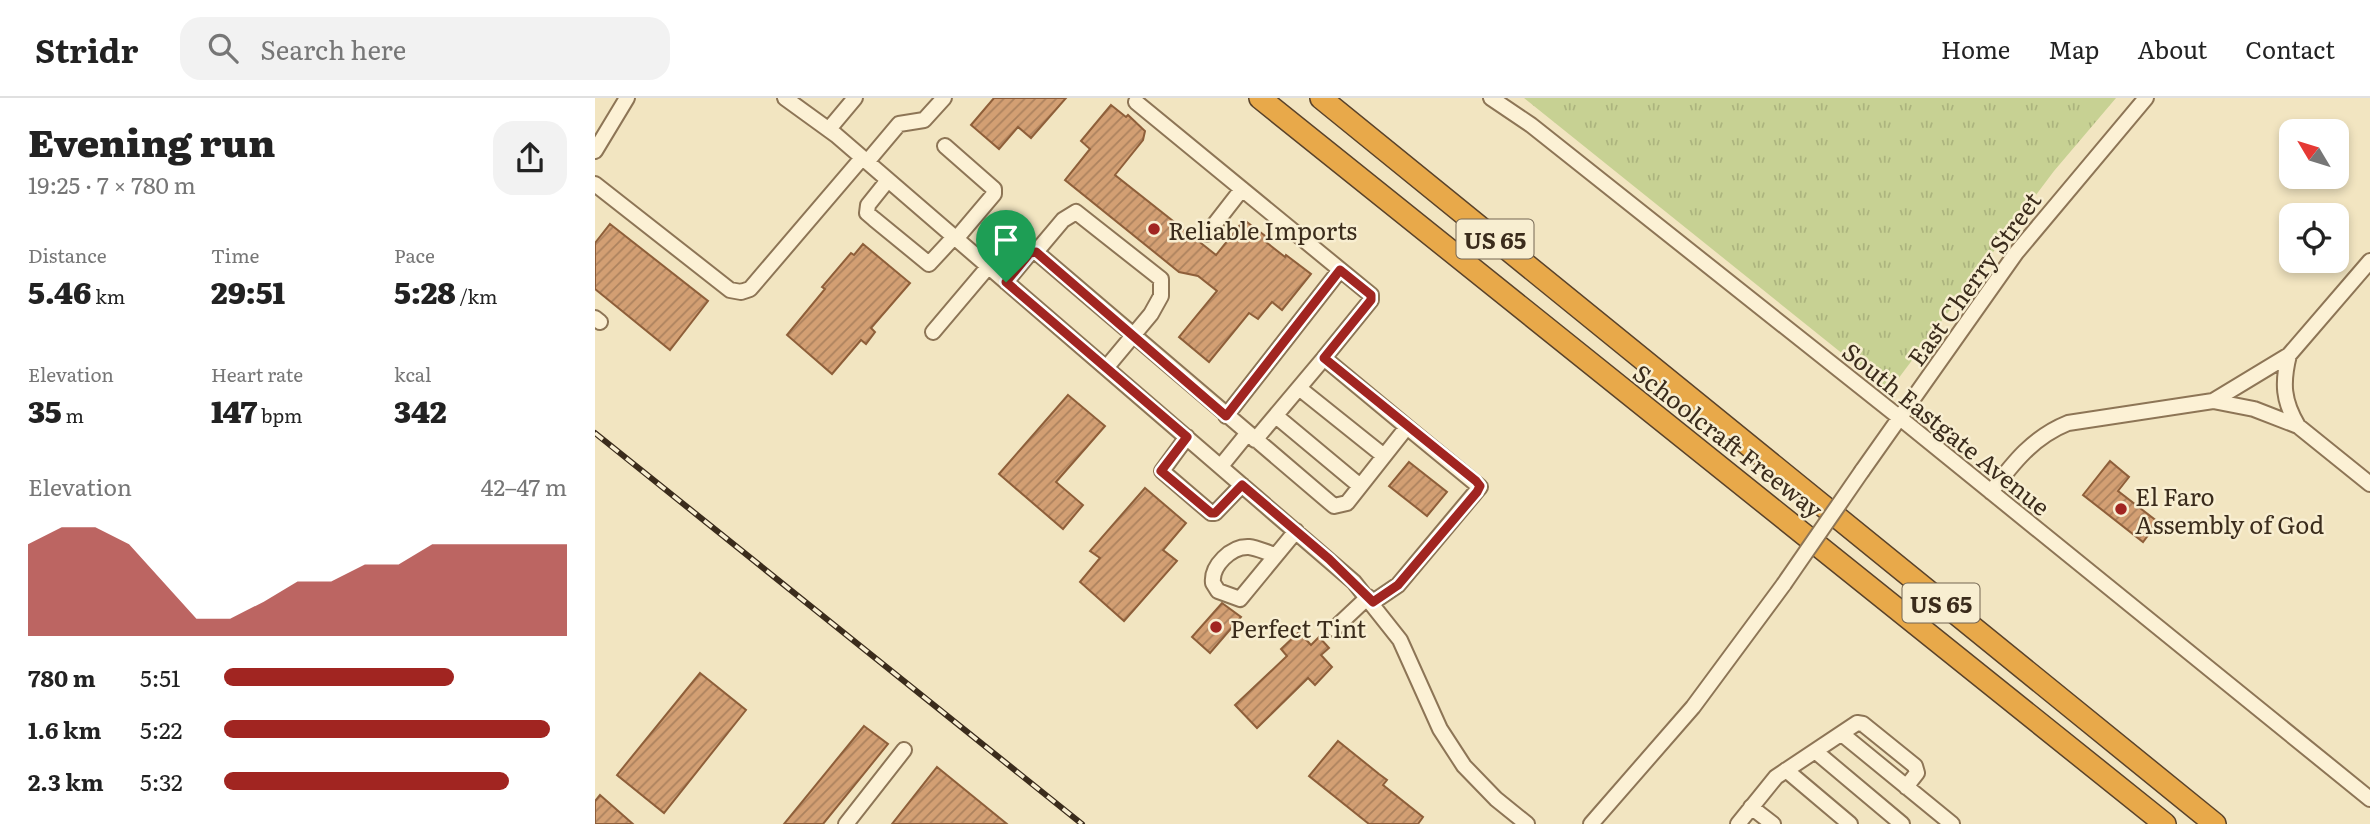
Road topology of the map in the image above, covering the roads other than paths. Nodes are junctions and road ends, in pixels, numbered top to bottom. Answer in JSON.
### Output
{"nodes":[{"id":1,"x":627,"y":98,"type":"edge"},
{"id":2,"x":785,"y":98,"type":"edge"},
{"id":3,"x":855,"y":98,"type":"edge"},
{"id":4,"x":944,"y":98,"type":"edge"},
{"id":5,"x":1260,"y":98,"type":"edge"},
{"id":6,"x":1321,"y":98,"type":"edge"},
{"id":7,"x":1492,"y":98,"type":"edge"},
{"id":8,"x":2145,"y":98,"type":"edge"},
{"id":9,"x":1136,"y":102,"type":"dead end"},
{"id":10,"x":829,"y":130,"type":"junction"},
{"id":11,"x":945,"y":146,"type":"dead end"},
{"id":12,"x":595,"y":152,"type":"edge"},
{"id":13,"x":864,"y":160,"type":"junction"},
{"id":14,"x":888,"y":180,"type":"junction"},
{"id":15,"x":595,"y":184,"type":"edge"},
{"id":16,"x":1242,"y":189,"type":"junction"},
{"id":17,"x":1207,"y":234,"type":"dead end"},
{"id":18,"x":955,"y":238,"type":"junction"},
{"id":19,"x":1033,"y":253,"type":"junction"},
{"id":20,"x":2370,"y":261,"type":"edge"},
{"id":21,"x":988,"y":267,"type":"junction"},
{"id":22,"x":1340,"y":270,"type":"junction"},
{"id":23,"x":1006,"y":282,"type":"junction"},
{"id":24,"x":933,"y":332,"type":"dead end"},
{"id":25,"x":1133,"y":336,"type":"junction"},
{"id":26,"x":2288,"y":355,"type":"junction"},
{"id":27,"x":1324,"y":358,"type":"junction"},
{"id":28,"x":1106,"y":368,"type":"junction"},
{"id":29,"x":1299,"y":388,"type":"junction"},
{"id":30,"x":2213,"y":401,"type":"junction"},
{"id":31,"x":1226,"y":416,"type":"junction"},
{"id":32,"x":1276,"y":416,"type":"junction"},
{"id":33,"x":1900,"y":418,"type":"junction"},
{"id":34,"x":2298,"y":426,"type":"junction"},
{"id":35,"x":1407,"y":427,"type":"junction"},
{"id":36,"x":1187,"y":437,"type":"junction"},
{"id":37,"x":1251,"y":437,"type":"junction"},
{"id":38,"x":1384,"y":456,"type":"junction"},
{"id":39,"x":1221,"y":466,"type":"junction"},
{"id":40,"x":2370,"y":484,"type":"edge"},
{"id":41,"x":1242,"y":485,"type":"junction"},
{"id":42,"x":1360,"y":486,"type":"junction"},
{"id":43,"x":1991,"y":492,"type":"junction"},
{"id":44,"x":1296,"y":531,"type":"junction"},
{"id":45,"x":1276,"y":555,"type":"dead end"},
{"id":46,"x":1370,"y":600,"type":"junction"},
{"id":47,"x":1334,"y":629,"type":"dead end"},
{"id":48,"x":1842,"y":733,"type":"junction"},
{"id":49,"x":904,"y":750,"type":"dead end"},
{"id":50,"x":1815,"y":751,"type":"junction"},
{"id":51,"x":1786,"y":770,"type":"junction"},
{"id":52,"x":1906,"y":787,"type":"junction"},
{"id":53,"x":2370,"y":799,"type":"edge"},
{"id":54,"x":1751,"y":807,"type":"junction"},
{"id":55,"x":846,"y":824,"type":"edge"},
{"id":56,"x":1527,"y":824,"type":"edge"},
{"id":57,"x":1591,"y":824,"type":"edge"},
{"id":58,"x":1738,"y":824,"type":"edge"},
{"id":59,"x":1773,"y":824,"type":"edge"},
{"id":60,"x":1850,"y":824,"type":"edge"},
{"id":61,"x":1902,"y":824,"type":"edge"},
{"id":62,"x":1952,"y":824,"type":"edge"},
{"id":63,"x":2165,"y":824,"type":"edge"},
{"id":64,"x":2215,"y":824,"type":"edge"}],
"edges":[{"from":1,"to":12,"type":"street"},
{"from":2,"to":10,"type":"street"},
{"from":3,"to":10,"type":"street"},
{"from":4,"to":13,"type":"street"},
{"from":5,"to":63,"type":"highway","name":"Schoolcraft Freeway","number":"US 65"},
{"from":6,"to":64,"type":"highway","name":"Schoolcraft Freeway","number":"US 65"},
{"from":7,"to":33,"type":"street","name":"South Eastgate Avenue"},
{"from":8,"to":33,"type":"street","name":"East Cherry Street"},
{"from":9,"to":16,"type":"street"},
{"from":10,"to":13,"type":"street"},
{"from":11,"to":18,"type":"street"},
{"from":13,"to":14,"type":"street"},
{"from":13,"to":15,"type":"street"},
{"from":14,"to":18,"type":"street"},
{"from":14,"to":18,"type":"street"},
{"from":16,"to":17,"type":"street"},
{"from":16,"to":22,"type":"street"},
{"from":18,"to":21,"type":"street"},
{"from":19,"to":23,"type":"street"},
{"from":19,"to":25,"type":"street"},
{"from":19,"to":25,"type":"street"},
{"from":20,"to":26,"type":"street"},
{"from":21,"to":23,"type":"street"},
{"from":21,"to":24,"type":"street"},
{"from":22,"to":27,"type":"street"},
{"from":22,"to":31,"type":"street"},
{"from":23,"to":28,"type":"street"},
{"from":25,"to":28,"type":"street"},
{"from":25,"to":31,"type":"street"},
{"from":26,"to":30,"type":"street"},
{"from":26,"to":34,"type":"street"},
{"from":27,"to":29,"type":"street"},
{"from":27,"to":35,"type":"street"},
{"from":28,"to":36,"type":"street"},
{"from":29,"to":32,"type":"street"},
{"from":29,"to":38,"type":"street"},
{"from":30,"to":34,"type":"street"},
{"from":30,"to":43,"type":"street"},
{"from":31,"to":37,"type":"street"},
{"from":32,"to":37,"type":"street"},
{"from":32,"to":42,"type":"street"},
{"from":33,"to":43,"type":"street","name":"South Eastgate Avenue"},
{"from":33,"to":57,"type":"street","name":"East Cherry Street","bridge":true},
{"from":34,"to":40,"type":"street"},
{"from":35,"to":38,"type":"street"},
{"from":35,"to":46,"type":"street"},
{"from":36,"to":39,"type":"street"},
{"from":36,"to":41,"type":"street"},
{"from":37,"to":39,"type":"street"},
{"from":37,"to":42,"type":"street"},
{"from":38,"to":42,"type":"street"},
{"from":39,"to":41,"type":"street"},
{"from":41,"to":44,"type":"street"},
{"from":43,"to":53,"type":"street","name":"South Eastgate Avenue"},
{"from":44,"to":45,"type":"street"},
{"from":44,"to":46,"type":"street"},
{"from":46,"to":47,"type":"street"},
{"from":46,"to":56,"type":"street"},
{"from":48,"to":50,"type":"street"},
{"from":48,"to":52,"type":"street"},
{"from":48,"to":52,"type":"street"},
{"from":49,"to":55,"type":"street"},
{"from":50,"to":51,"type":"street"},
{"from":50,"to":61,"type":"street"},
{"from":51,"to":54,"type":"street"},
{"from":51,"to":60,"type":"street"},
{"from":52,"to":62,"type":"street"},
{"from":54,"to":58,"type":"street"},
{"from":54,"to":59,"type":"street"}]}
